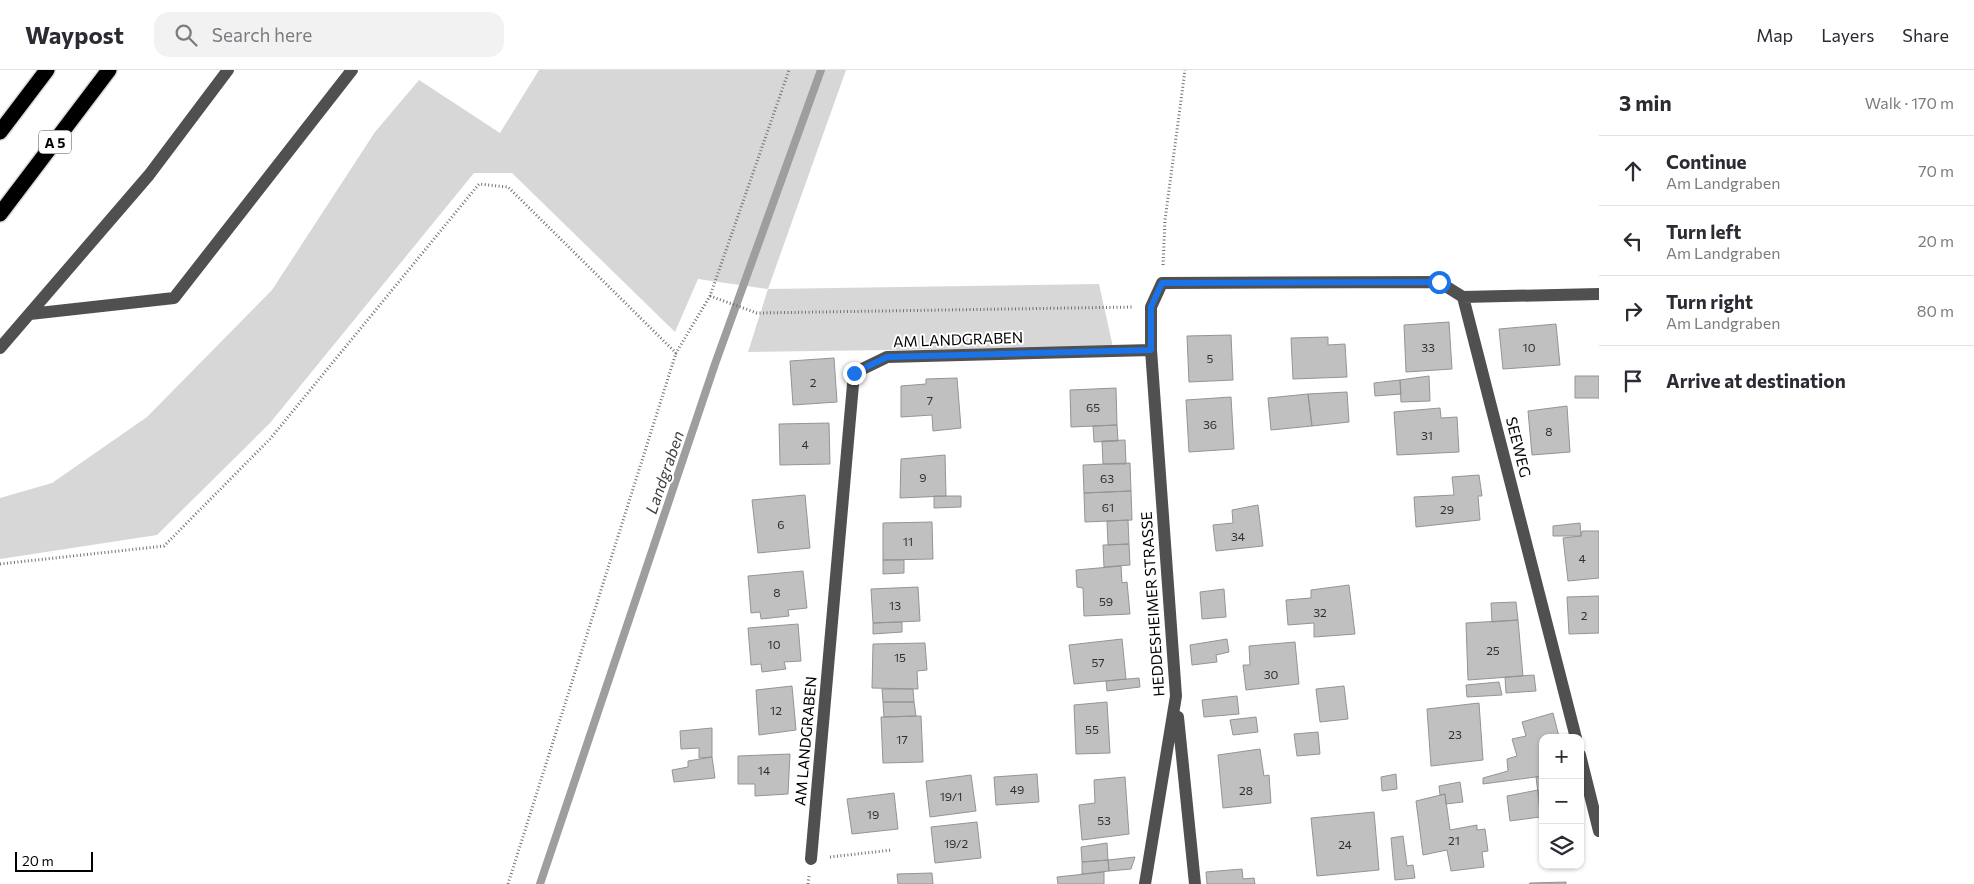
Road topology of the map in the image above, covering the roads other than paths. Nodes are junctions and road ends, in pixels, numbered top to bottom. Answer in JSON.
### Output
{"nodes":[{"id":1,"x":47,"y":70,"type":"edge"},
{"id":2,"x":109,"y":70,"type":"edge"},
{"id":3,"x":228,"y":70,"type":"edge"},
{"id":4,"x":352,"y":70,"type":"edge"},
{"id":5,"x":0,"y":132,"type":"edge"},
{"id":6,"x":0,"y":214,"type":"edge"},
{"id":7,"x":1599,"y":294,"type":"edge"},
{"id":8,"x":1463,"y":296,"type":"junction"},
{"id":9,"x":30,"y":314,"type":"junction"},
{"id":10,"x":0,"y":348,"type":"edge"},
{"id":11,"x":1151,"y":350,"type":"junction"},
{"id":12,"x":1176,"y":696,"type":"junction"},
{"id":13,"x":1575,"y":734,"type":"edge"},
{"id":14,"x":1584,"y":771,"type":"edge"},
{"id":15,"x":1599,"y":832,"type":"edge"},
{"id":16,"x":811,"y":859,"type":"road end"},
{"id":17,"x":1145,"y":884,"type":"edge"},
{"id":18,"x":1195,"y":884,"type":"edge"}],
"edges":[{"from":1,"to":5,"type":"highway"},
{"from":2,"to":6,"type":"highway","number":"A 5"},
{"from":3,"to":9,"type":"street"},
{"from":4,"to":9,"type":"street"},
{"from":7,"to":8,"type":"street"},
{"from":8,"to":11,"type":"street"},
{"from":8,"to":13,"type":"street","name":"SEEWEG"},
{"from":9,"to":10,"type":"street"},
{"from":11,"to":12,"type":"street","name":"HEDDESHEIMER STRASSE"},
{"from":11,"to":16,"type":"street","name":"AM LANDGRABEN"},
{"from":12,"to":17,"type":"street","name":"HEDDESHEIMER STRASSE"},
{"from":12,"to":18,"type":"street"},
{"from":14,"to":15,"type":"street"}]}
